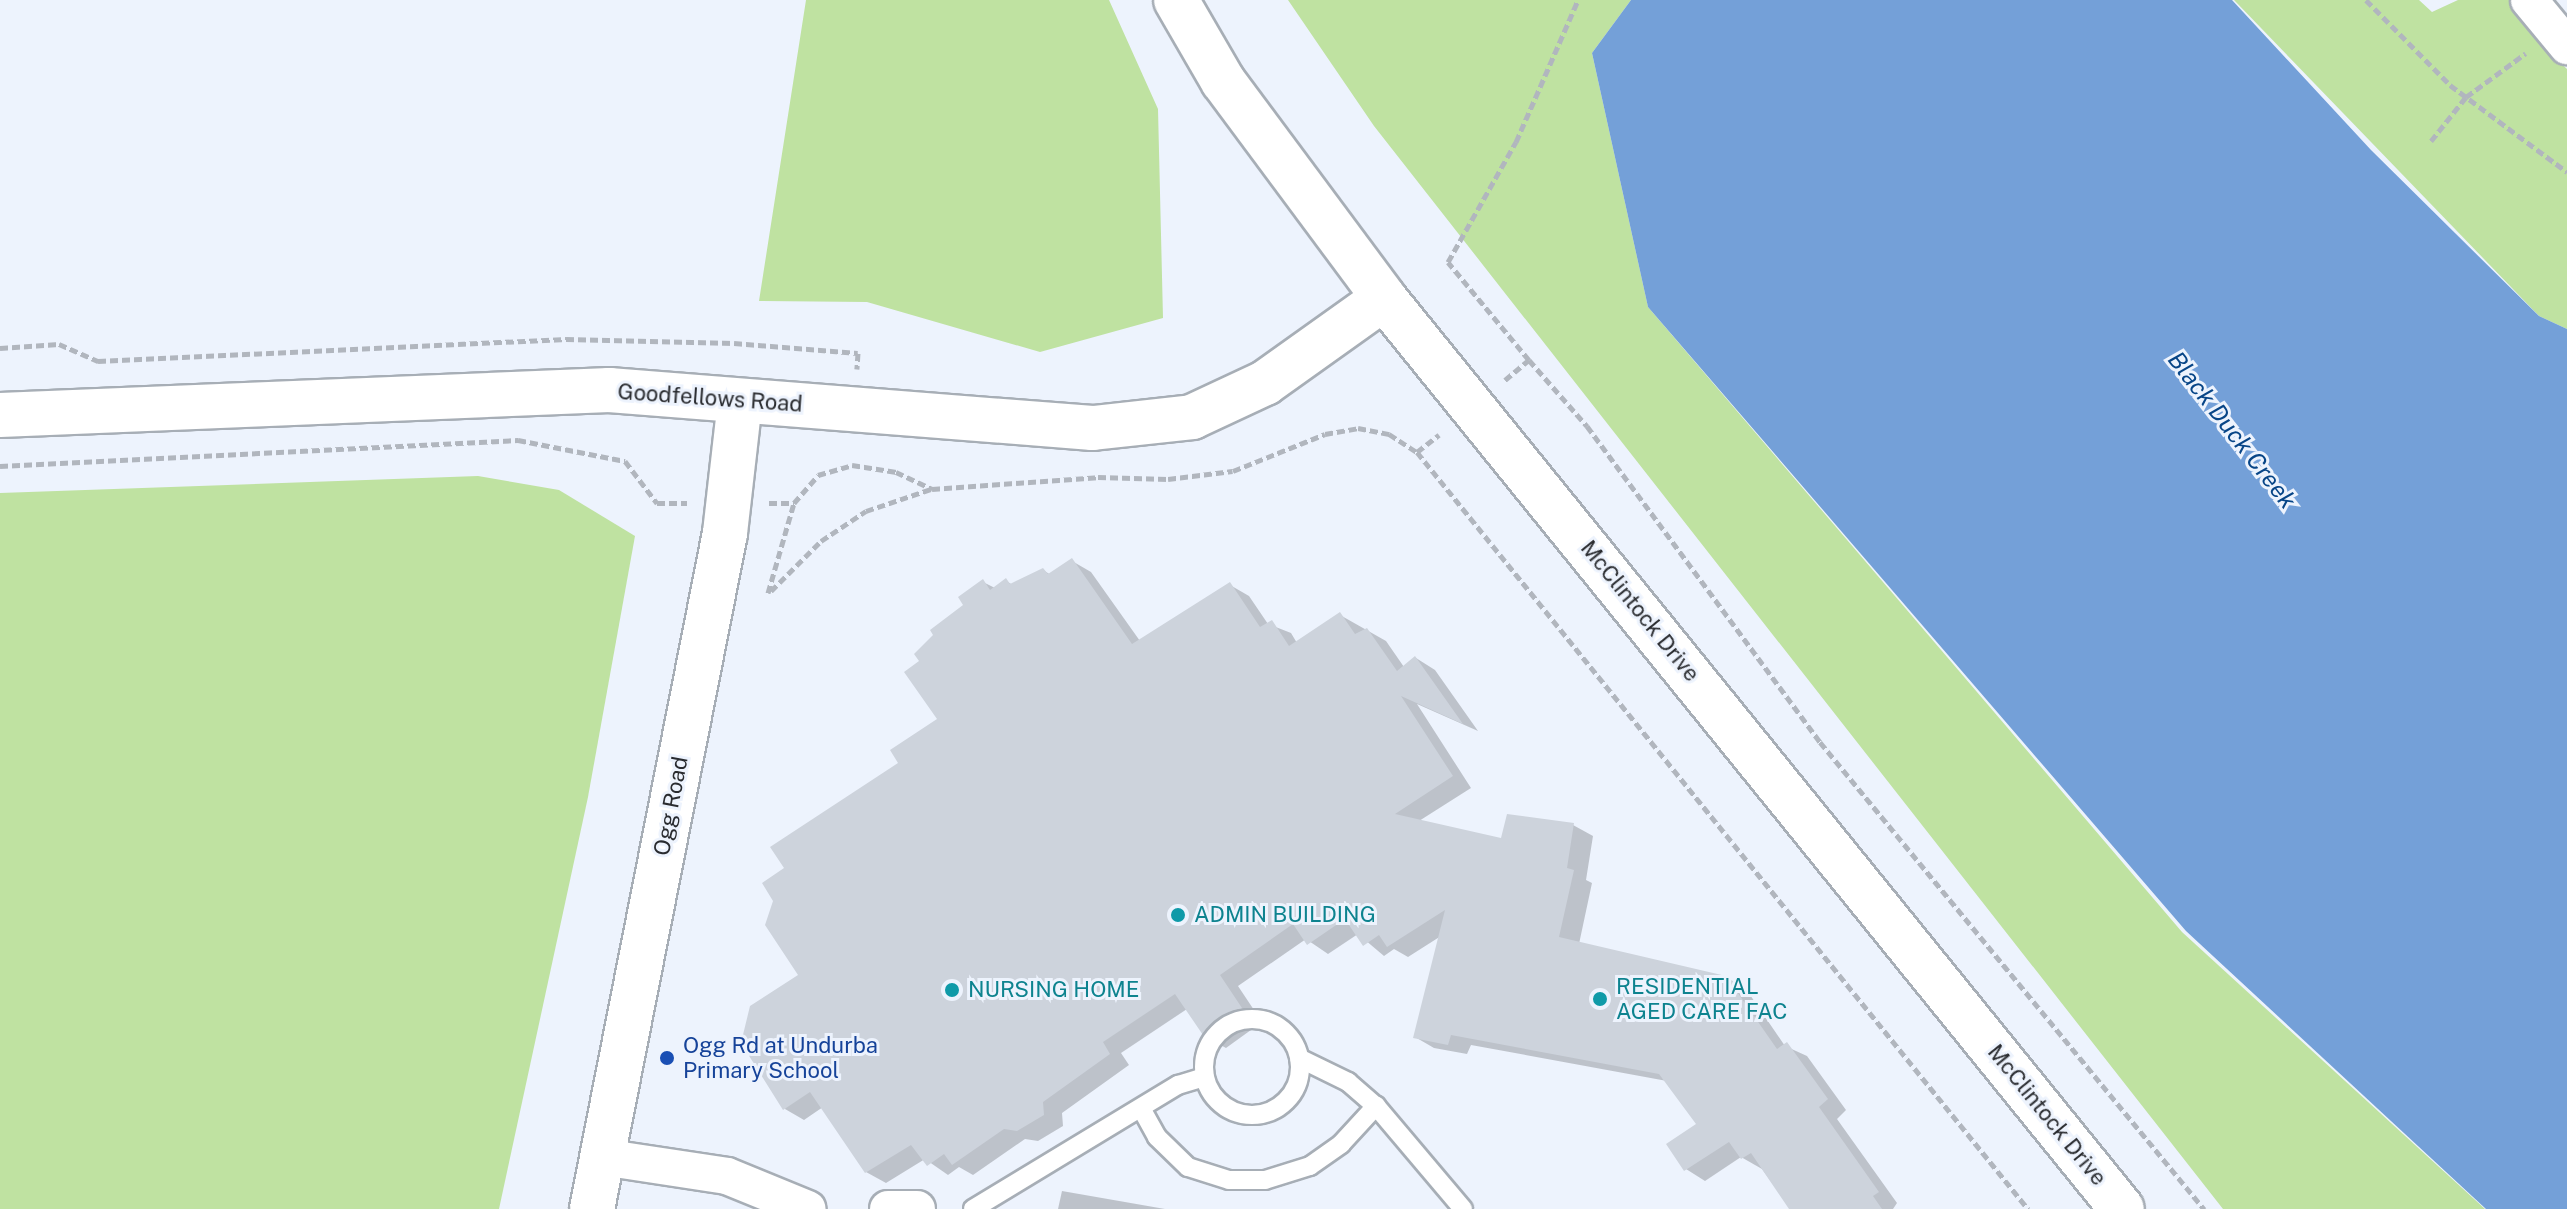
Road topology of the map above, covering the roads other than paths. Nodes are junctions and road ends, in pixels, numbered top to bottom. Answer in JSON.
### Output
{"nodes":[{"id":1,"x":1176,"y":0,"type":"edge"},
{"id":2,"x":2529,"y":0,"type":"edge"},
{"id":3,"x":2567,"y":46,"type":"edge"},
{"id":4,"x":1384,"y":298,"type":"junction"},
{"id":5,"x":740,"y":402,"type":"junction"},
{"id":6,"x":0,"y":415,"type":"edge"},
{"id":7,"x":1299,"y":1058,"type":"junction"},
{"id":8,"x":1205,"y":1077,"type":"junction"},
{"id":9,"x":1376,"y":1106,"type":"junction"},
{"id":10,"x":1141,"y":1108,"type":"junction"},
{"id":11,"x":602,"y":1157,"type":"junction"},
{"id":12,"x":592,"y":1209,"type":"edge"},
{"id":13,"x":808,"y":1209,"type":"edge"},
{"id":14,"x":888,"y":1209,"type":"edge"},
{"id":15,"x":917,"y":1209,"type":"edge"},
{"id":16,"x":973,"y":1209,"type":"edge"},
{"id":17,"x":1463,"y":1209,"type":"edge"},
{"id":18,"x":2122,"y":1209,"type":"edge"}],
"edges":[{"from":1,"to":4,"type":"street","name":"McClintock Drive"},
{"from":2,"to":3,"type":"street"},
{"from":4,"to":5,"type":"street","name":"Goodfellows Road"},
{"from":4,"to":18,"type":"street","name":"McClintock Drive"},
{"from":5,"to":6,"type":"street","name":"Goodfellows Road"},
{"from":5,"to":11,"type":"street","name":"Ogg Road"},
{"from":7,"to":8,"type":"lane"},
{"from":7,"to":8,"type":"lane"},
{"from":7,"to":9,"type":"lane"},
{"from":8,"to":10,"type":"lane"},
{"from":9,"to":10,"type":"lane"},
{"from":9,"to":17,"type":"lane"},
{"from":10,"to":16,"type":"lane"},
{"from":11,"to":12,"type":"street","name":"Ogg Road"},
{"from":11,"to":13,"type":"street"},
{"from":14,"to":15,"type":"street"}]}
